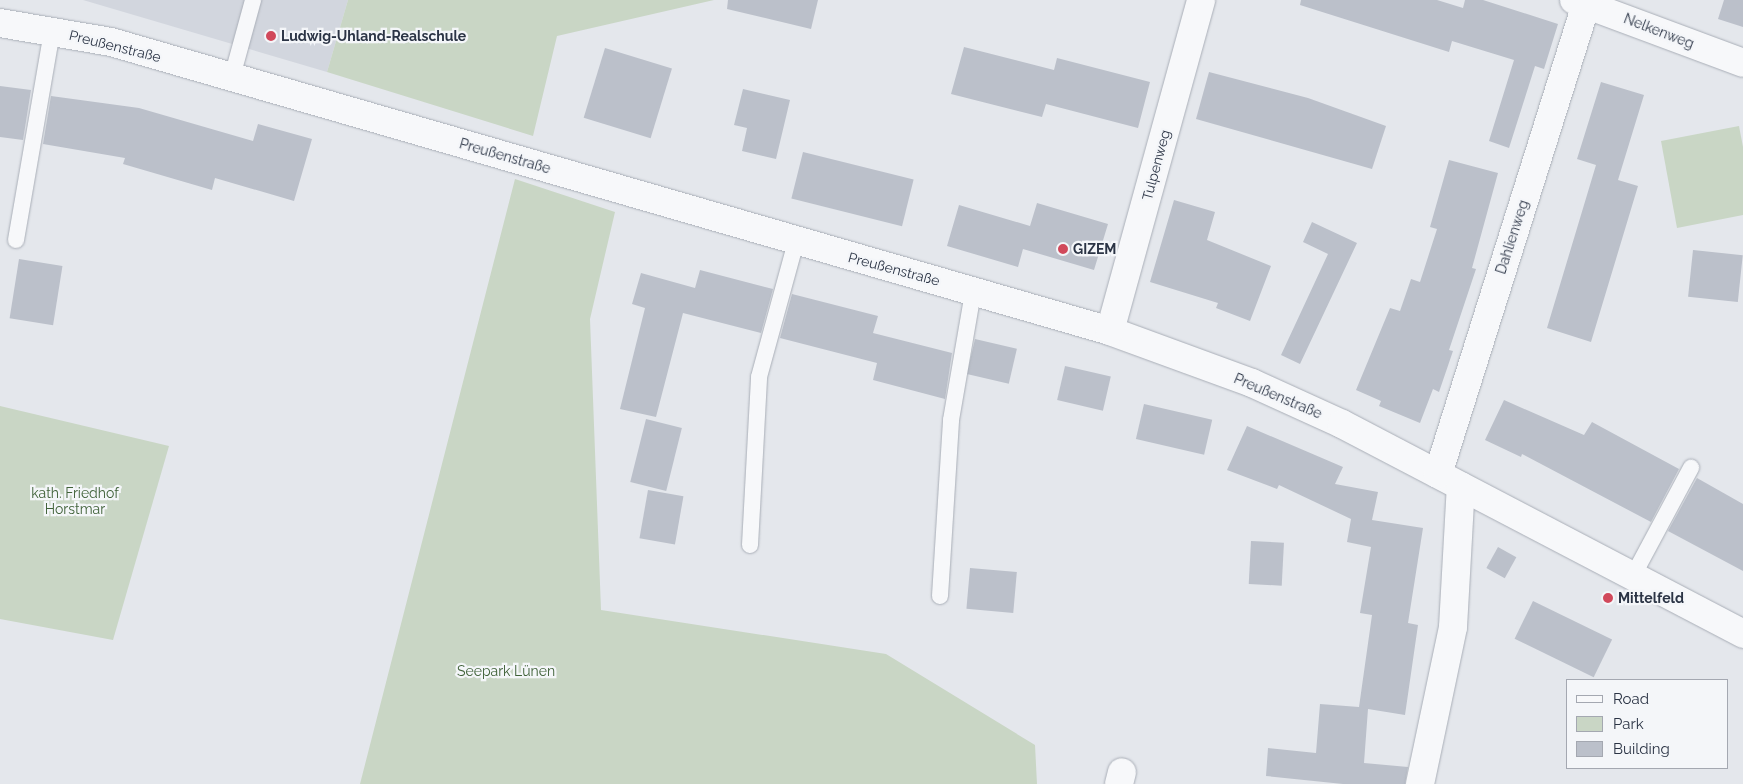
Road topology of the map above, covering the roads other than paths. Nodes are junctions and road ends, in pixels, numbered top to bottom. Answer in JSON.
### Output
{"nodes":[{"id":1,"x":253,"y":0,"type":"edge"},
{"id":2,"x":1202,"y":0,"type":"edge"},
{"id":3,"x":1582,"y":1,"type":"edge"},
{"id":4,"x":0,"y":23,"type":"edge"},
{"id":5,"x":52,"y":31,"type":"junction"},
{"id":6,"x":1743,"y":62,"type":"edge"},
{"id":7,"x":232,"y":77,"type":"junction"},
{"id":8,"x":16,"y":240,"type":"dead end"},
{"id":9,"x":796,"y":242,"type":"junction"},
{"id":10,"x":973,"y":292,"type":"junction"},
{"id":11,"x":1110,"y":331,"type":"junction"},
{"id":12,"x":1691,"y":468,"type":"dead end"},
{"id":13,"x":1449,"y":480,"type":"junction"},
{"id":14,"x":750,"y":545,"type":"dead end"},
{"id":15,"x":1633,"y":576,"type":"junction"},
{"id":16,"x":940,"y":596,"type":"dead end"},
{"id":17,"x":1743,"y":634,"type":"edge"},
{"id":18,"x":1420,"y":784,"type":"edge"}],
"edges":[{"from":1,"to":7,"type":"lane"},
{"from":2,"to":11,"type":"street","name":"Tulpenweg"},
{"from":3,"to":6,"type":"street","name":"Nelkenweg"},
{"from":3,"to":13,"type":"street","name":"Dahlienweg"},
{"from":4,"to":5,"type":"street","name":"Preußenstraße"},
{"from":5,"to":7,"type":"street","name":"Preußenstraße"},
{"from":5,"to":8,"type":"lane"},
{"from":7,"to":9,"type":"street","name":"Preußenstraße"},
{"from":9,"to":10,"type":"street","name":"Preußenstraße"},
{"from":9,"to":14,"type":"lane"},
{"from":10,"to":11,"type":"street","name":"Preußenstraße"},
{"from":10,"to":16,"type":"lane"},
{"from":11,"to":13,"type":"street","name":"Preußenstraße"},
{"from":12,"to":15,"type":"lane"},
{"from":13,"to":15,"type":"street","name":"Preußenstraße"},
{"from":13,"to":18,"type":"street"},
{"from":15,"to":17,"type":"street","name":"Preußenstraße"}]}
